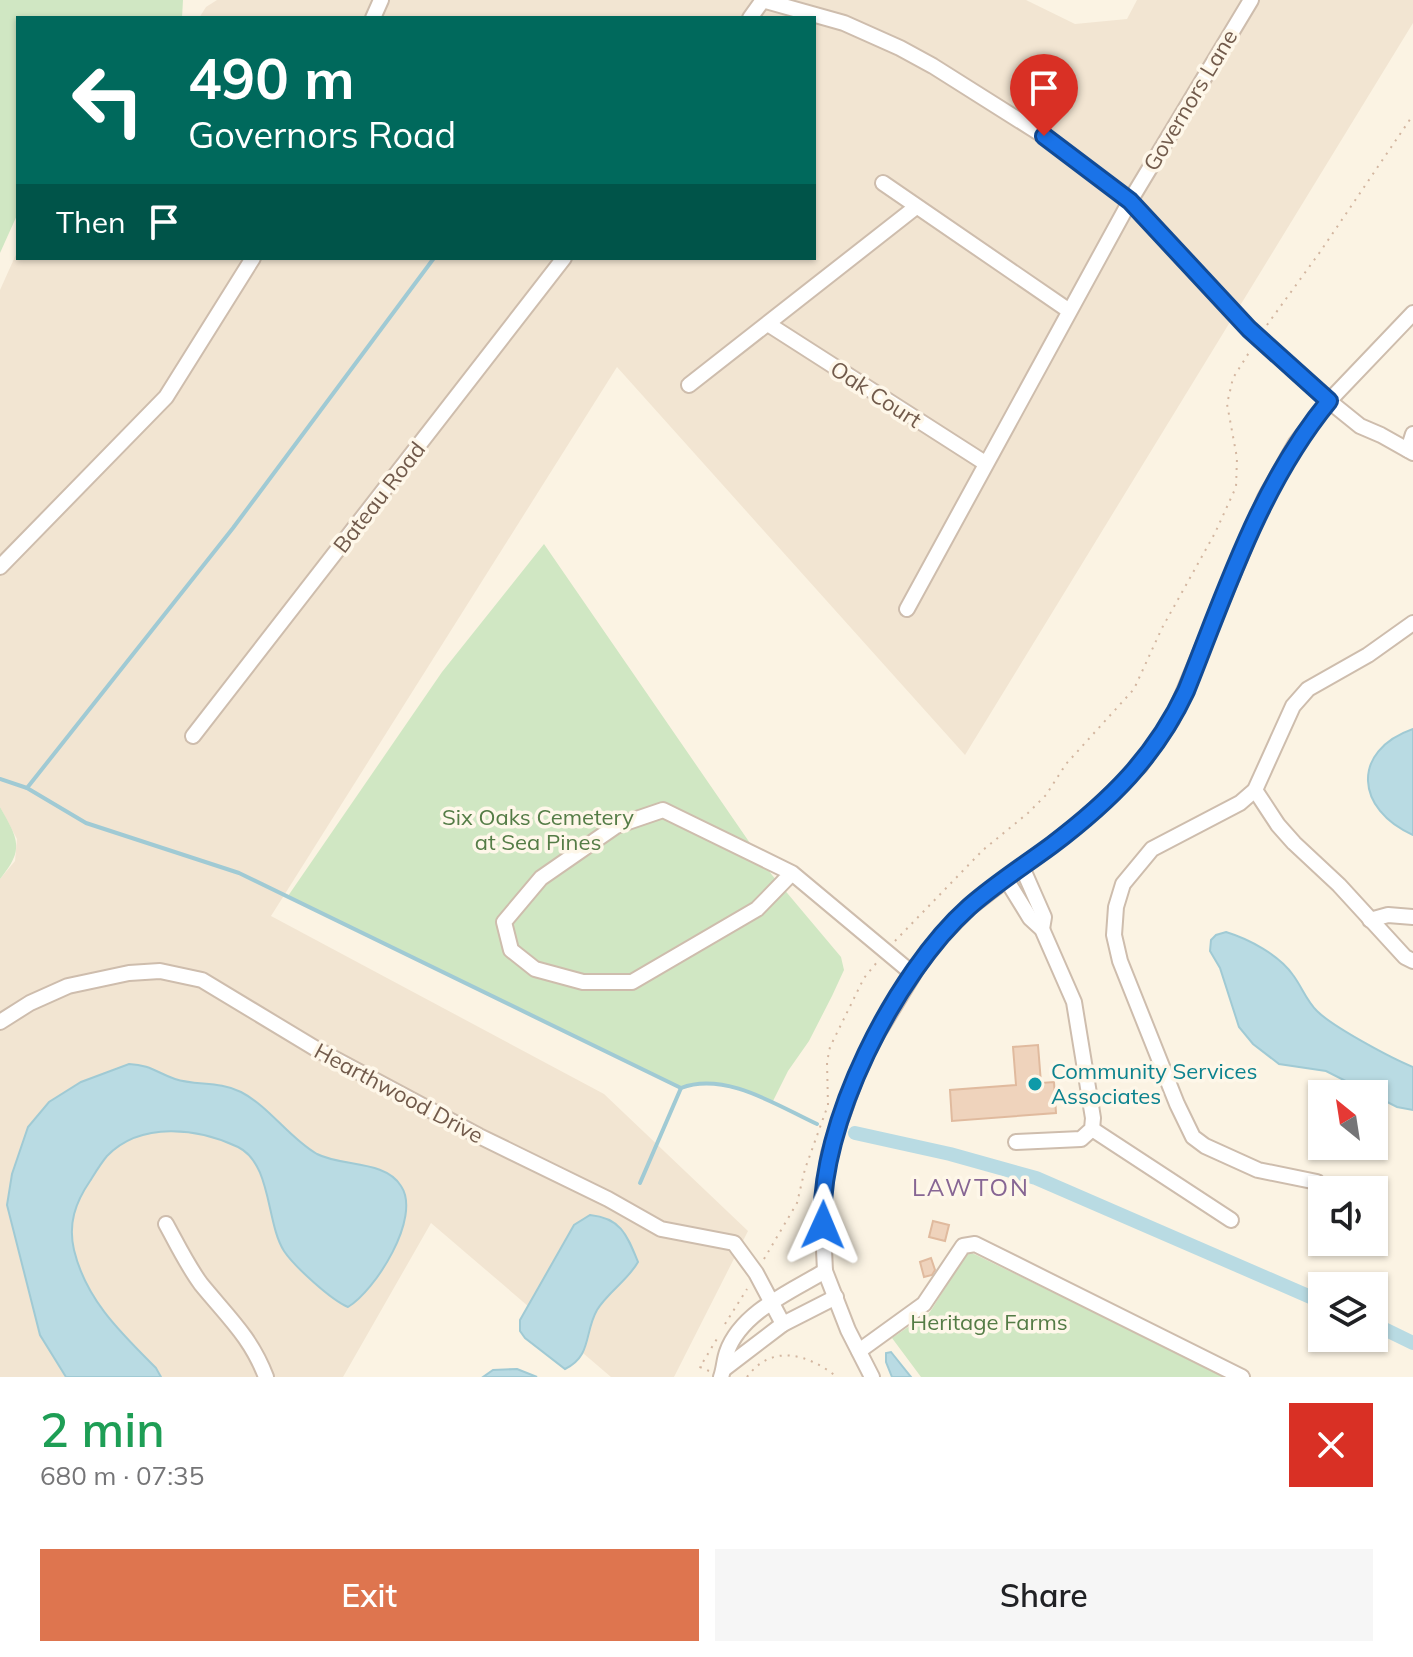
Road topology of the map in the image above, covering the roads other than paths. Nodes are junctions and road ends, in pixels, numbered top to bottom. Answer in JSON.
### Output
{"nodes":[{"id":1,"x":763,"y":0,"type":"edge"},
{"id":2,"x":1251,"y":0,"type":"edge"},
{"id":3,"x":883,"y":183,"type":"dead end"},
{"id":4,"x":1130,"y":201,"type":"junction"},
{"id":5,"x":916,"y":207,"type":"junction"},
{"id":6,"x":252,"y":260,"type":"edge"},
{"id":7,"x":562,"y":260,"type":"edge"},
{"id":8,"x":1068,"y":310,"type":"junction"},
{"id":9,"x":1413,"y":313,"type":"edge"},
{"id":10,"x":768,"y":324,"type":"junction"},
{"id":11,"x":689,"y":385,"type":"dead end"},
{"id":12,"x":1329,"y":401,"type":"junction"},
{"id":13,"x":1413,"y":434,"type":"edge"},
{"id":14,"x":1411,"y":450,"type":"edge"},
{"id":15,"x":985,"y":463,"type":"junction"},
{"id":16,"x":0,"y":567,"type":"edge"},
{"id":17,"x":907,"y":609,"type":"dead end"},
{"id":18,"x":1413,"y":623,"type":"edge"},
{"id":19,"x":193,"y":736,"type":"dead end"},
{"id":20,"x":1255,"y":790,"type":"junction"},
{"id":21,"x":1022,"y":867,"type":"junction"},
{"id":22,"x":792,"y":873,"type":"junction"},
{"id":23,"x":1006,"y":879,"type":"junction"},
{"id":24,"x":1413,"y":917,"type":"edge"},
{"id":25,"x":1370,"y":920,"type":"junction"},
{"id":26,"x":1042,"y":929,"type":"junction"},
{"id":27,"x":1413,"y":961,"type":"edge"},
{"id":28,"x":913,"y":974,"type":"junction"},
{"id":29,"x":0,"y":1022,"type":"edge"},
{"id":30,"x":1092,"y":1129,"type":"junction"},
{"id":31,"x":1016,"y":1142,"type":"dead end"},
{"id":32,"x":1308,"y":1180,"type":"edge"},
{"id":33,"x":1231,"y":1220,"type":"dead end"},
{"id":34,"x":166,"y":1224,"type":"dead end"},
{"id":35,"x":825,"y":1271,"type":"junction"},
{"id":36,"x":836,"y":1297,"type":"junction"},
{"id":37,"x":772,"y":1303,"type":"junction"},
{"id":38,"x":783,"y":1324,"type":"junction"},
{"id":39,"x":859,"y":1351,"type":"junction"},
{"id":40,"x":719,"y":1373,"type":"edge"},
{"id":41,"x":266,"y":1377,"type":"edge"},
{"id":42,"x":872,"y":1377,"type":"edge"},
{"id":43,"x":1242,"y":1377,"type":"edge"}],
"edges":[{"from":1,"to":4,"type":"street"},
{"from":2,"to":4,"type":"street","name":"Governors Lane"},
{"from":3,"to":5,"type":"street"},
{"from":4,"to":8,"type":"street"},
{"from":4,"to":12,"type":"street"},
{"from":5,"to":8,"type":"street"},
{"from":5,"to":10,"type":"street"},
{"from":6,"to":16,"type":"street"},
{"from":7,"to":19,"type":"street","name":"Bateau Road"},
{"from":8,"to":15,"type":"street"},
{"from":9,"to":12,"type":"street"},
{"from":10,"to":11,"type":"street"},
{"from":10,"to":15,"type":"street","name":"Oak Court"},
{"from":12,"to":14,"type":"street"},
{"from":12,"to":21,"type":"street"},
{"from":13,"to":14,"type":"street"},
{"from":15,"to":17,"type":"street"},
{"from":18,"to":20,"type":"street"},
{"from":20,"to":25,"type":"street"},
{"from":20,"to":32,"type":"street"},
{"from":21,"to":23,"type":"street"},
{"from":21,"to":26,"type":"street"},
{"from":22,"to":22,"type":"street"},
{"from":22,"to":28,"type":"street"},
{"from":23,"to":26,"type":"street"},
{"from":23,"to":28,"type":"street"},
{"from":24,"to":25,"type":"street"},
{"from":25,"to":27,"type":"street"},
{"from":26,"to":30,"type":"street"},
{"from":28,"to":35,"type":"street"},
{"from":29,"to":37,"type":"street","name":"Hearthwood Drive"},
{"from":30,"to":31,"type":"street"},
{"from":30,"to":33,"type":"street"},
{"from":34,"to":41,"type":"street"},
{"from":35,"to":36,"type":"street"},
{"from":35,"to":37,"type":"street"},
{"from":36,"to":38,"type":"street"},
{"from":36,"to":39,"type":"street"},
{"from":37,"to":38,"type":"street","name":"Hearthwood Drive"},
{"from":37,"to":40,"type":"street"},
{"from":38,"to":40,"type":"street"},
{"from":39,"to":42,"type":"street"},
{"from":39,"to":43,"type":"street"}]}
